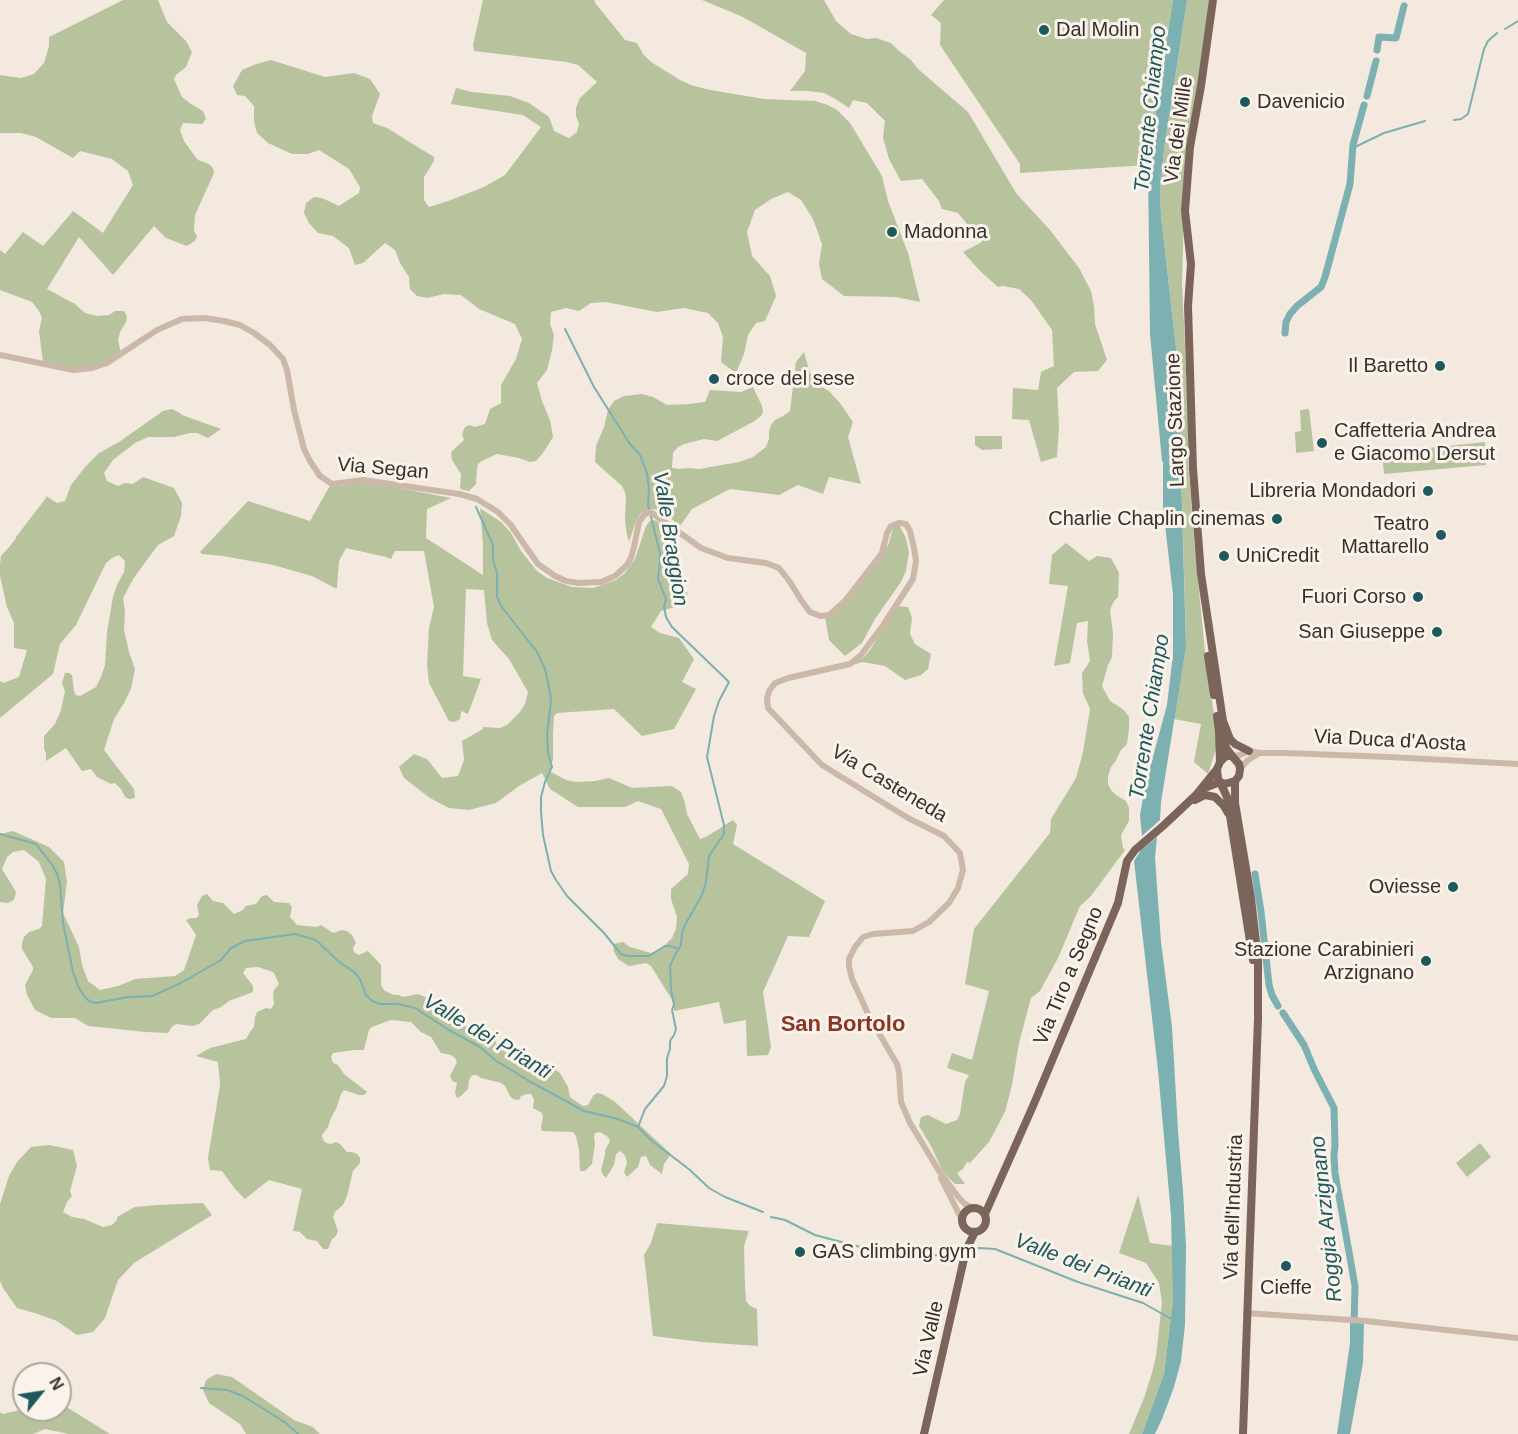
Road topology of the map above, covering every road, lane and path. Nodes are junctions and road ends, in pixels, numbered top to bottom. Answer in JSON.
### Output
{"nodes":[{"id":1,"x":1213,"y":0,"type":"edge"},
{"id":2,"x":1191,"y":264,"type":"joint"},
{"id":3,"x":0,"y":355,"type":"edge"},
{"id":4,"x":510,"y":524,"type":"joint"},
{"id":5,"x":1206,"y":610,"type":"junction"},
{"id":6,"x":1223,"y":721,"type":"junction"},
{"id":7,"x":1249,"y":752,"type":"junction"},
{"id":8,"x":1260,"y":753,"type":"junction"},
{"id":9,"x":1232,"y":756,"type":"junction"},
{"id":10,"x":1518,"y":764,"type":"edge"},
{"id":11,"x":1218,"y":765,"type":"junction"},
{"id":12,"x":1240,"y":769,"type":"junction"},
{"id":13,"x":1235,"y":781,"type":"junction"},
{"id":14,"x":1220,"y":782,"type":"junction"},
{"id":15,"x":1202,"y":790,"type":"junction"},
{"id":16,"x":1188,"y":804,"type":"junction"},
{"id":17,"x":1229,"y":815,"type":"junction"},
{"id":18,"x":1257,"y":982,"type":"junction"},
{"id":19,"x":939,"y":1172,"type":"junction"},
{"id":20,"x":993,"y":1196,"type":"junction"},
{"id":21,"x":974,"y":1208,"type":"junction"},
{"id":22,"x":985,"y":1214,"type":"junction"},
{"id":23,"x":963,"y":1224,"type":"junction"},
{"id":24,"x":975,"y":1232,"type":"junction"},
{"id":25,"x":966,"y":1250,"type":"junction"},
{"id":26,"x":1246,"y":1313,"type":"junction"},
{"id":27,"x":1518,"y":1338,"type":"edge"},
{"id":28,"x":924,"y":1434,"type":"edge"},
{"id":29,"x":1242,"y":1434,"type":"edge"}],
"edges":[{"from":1,"to":2,"type":"main road","name":"Via dei Mille"},
{"from":2,"to":5,"type":"main road","name":"Largo Stazione"},
{"from":3,"to":4,"type":"street","name":"Via Segan"},
{"from":4,"to":19,"type":"street","name":"Via Casteneda"},
{"from":5,"to":6,"type":"main road","name":"Largo Stazione"},
{"from":5,"to":11,"type":"main road","name":"Largo Stazione"},
{"from":6,"to":7,"type":"main road","name":"Largo Stazione"},
{"from":6,"to":9,"type":"main road","name":"Largo Stazione"},
{"from":7,"to":8,"type":"street","name":"Via Duca d'Aosta"},
{"from":7,"to":9,"type":"street","name":"Via Duca d'Aosta"},
{"from":8,"to":10,"type":"street","name":"Via Duca d'Aosta"},
{"from":8,"to":12,"type":"street"},
{"from":9,"to":11,"type":"main road"},
{"from":9,"to":12,"type":"main road"},
{"from":11,"to":14,"type":"main road"},
{"from":11,"to":15,"type":"main road","name":"Via Tiro a Segno"},
{"from":12,"to":13,"type":"main road"},
{"from":13,"to":14,"type":"main road"},
{"from":13,"to":18,"type":"main road","name":"Via dell'Industria"},
{"from":14,"to":15,"type":"main road","name":"Via Tiro a Segno"},
{"from":14,"to":17,"type":"main road","name":"Via dell'Industria"},
{"from":15,"to":16,"type":"main road","name":"Via Tiro a Segno"},
{"from":16,"to":17,"type":"main road"},
{"from":16,"to":20,"type":"main road","name":"Via Tiro a Segno"},
{"from":17,"to":18,"type":"main road","name":"Via dell'Industria"},
{"from":18,"to":26,"type":"main road","name":"Via dell'Industria"},
{"from":19,"to":21,"type":"street"},
{"from":19,"to":23,"type":"street"},
{"from":20,"to":21,"type":"main road"},
{"from":20,"to":22,"type":"main road","name":"Via Tiro a Segno"},
{"from":21,"to":22,"type":"main road"},
{"from":21,"to":23,"type":"main road"},
{"from":22,"to":24,"type":"main road","name":"Via Valle"},
{"from":23,"to":24,"type":"main road"},
{"from":23,"to":25,"type":"main road","name":"Via Valle"},
{"from":24,"to":25,"type":"main road","name":"Via Valle"},
{"from":25,"to":28,"type":"main road","name":"Via Valle"},
{"from":26,"to":27,"type":"street"},
{"from":26,"to":29,"type":"main road","name":"Via dell'Industria"}]}
